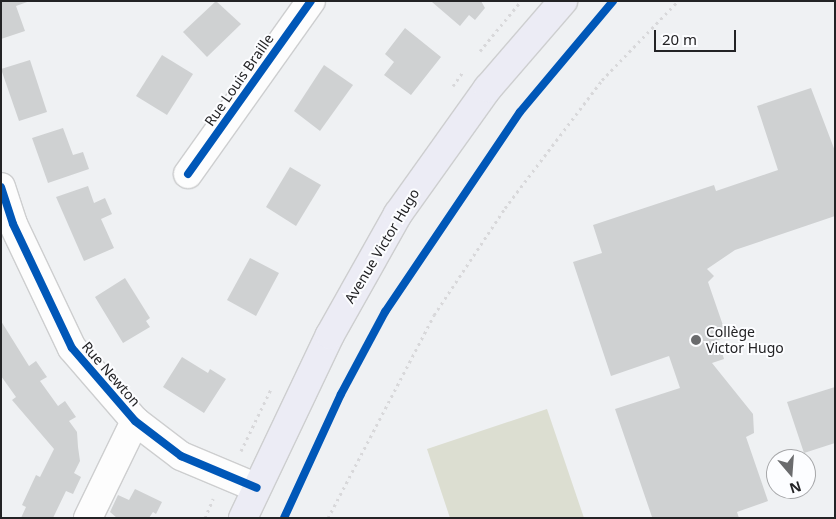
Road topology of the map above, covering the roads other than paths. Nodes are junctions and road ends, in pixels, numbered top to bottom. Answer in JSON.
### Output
{"nodes":[{"id":1,"x":311,"y":1,"type":"edge"},
{"id":2,"x":563,"y":1,"type":"edge"},
{"id":3,"x":188,"y":174,"type":"dead end"},
{"id":4,"x":1,"y":187,"type":"edge"},
{"id":5,"x":7,"y":223,"type":"edge"},
{"id":6,"x":135,"y":421,"type":"junction"},
{"id":7,"x":257,"y":488,"type":"junction"},
{"id":8,"x":88,"y":518,"type":"edge"},
{"id":9,"x":243,"y":518,"type":"edge"}],
"edges":[{"from":1,"to":3,"type":"street","name":"Rue Louis Braille"},
{"from":2,"to":7,"type":"main road","name":"Avenue Victor Hugo"},
{"from":4,"to":5,"type":"street","name":"Rue Newton"},
{"from":5,"to":6,"type":"street","name":"Rue Newton"},
{"from":6,"to":7,"type":"street","name":"Rue Newton"},
{"from":6,"to":8,"type":"street"},
{"from":7,"to":9,"type":"main road","name":"Avenue Victor Hugo"}]}
